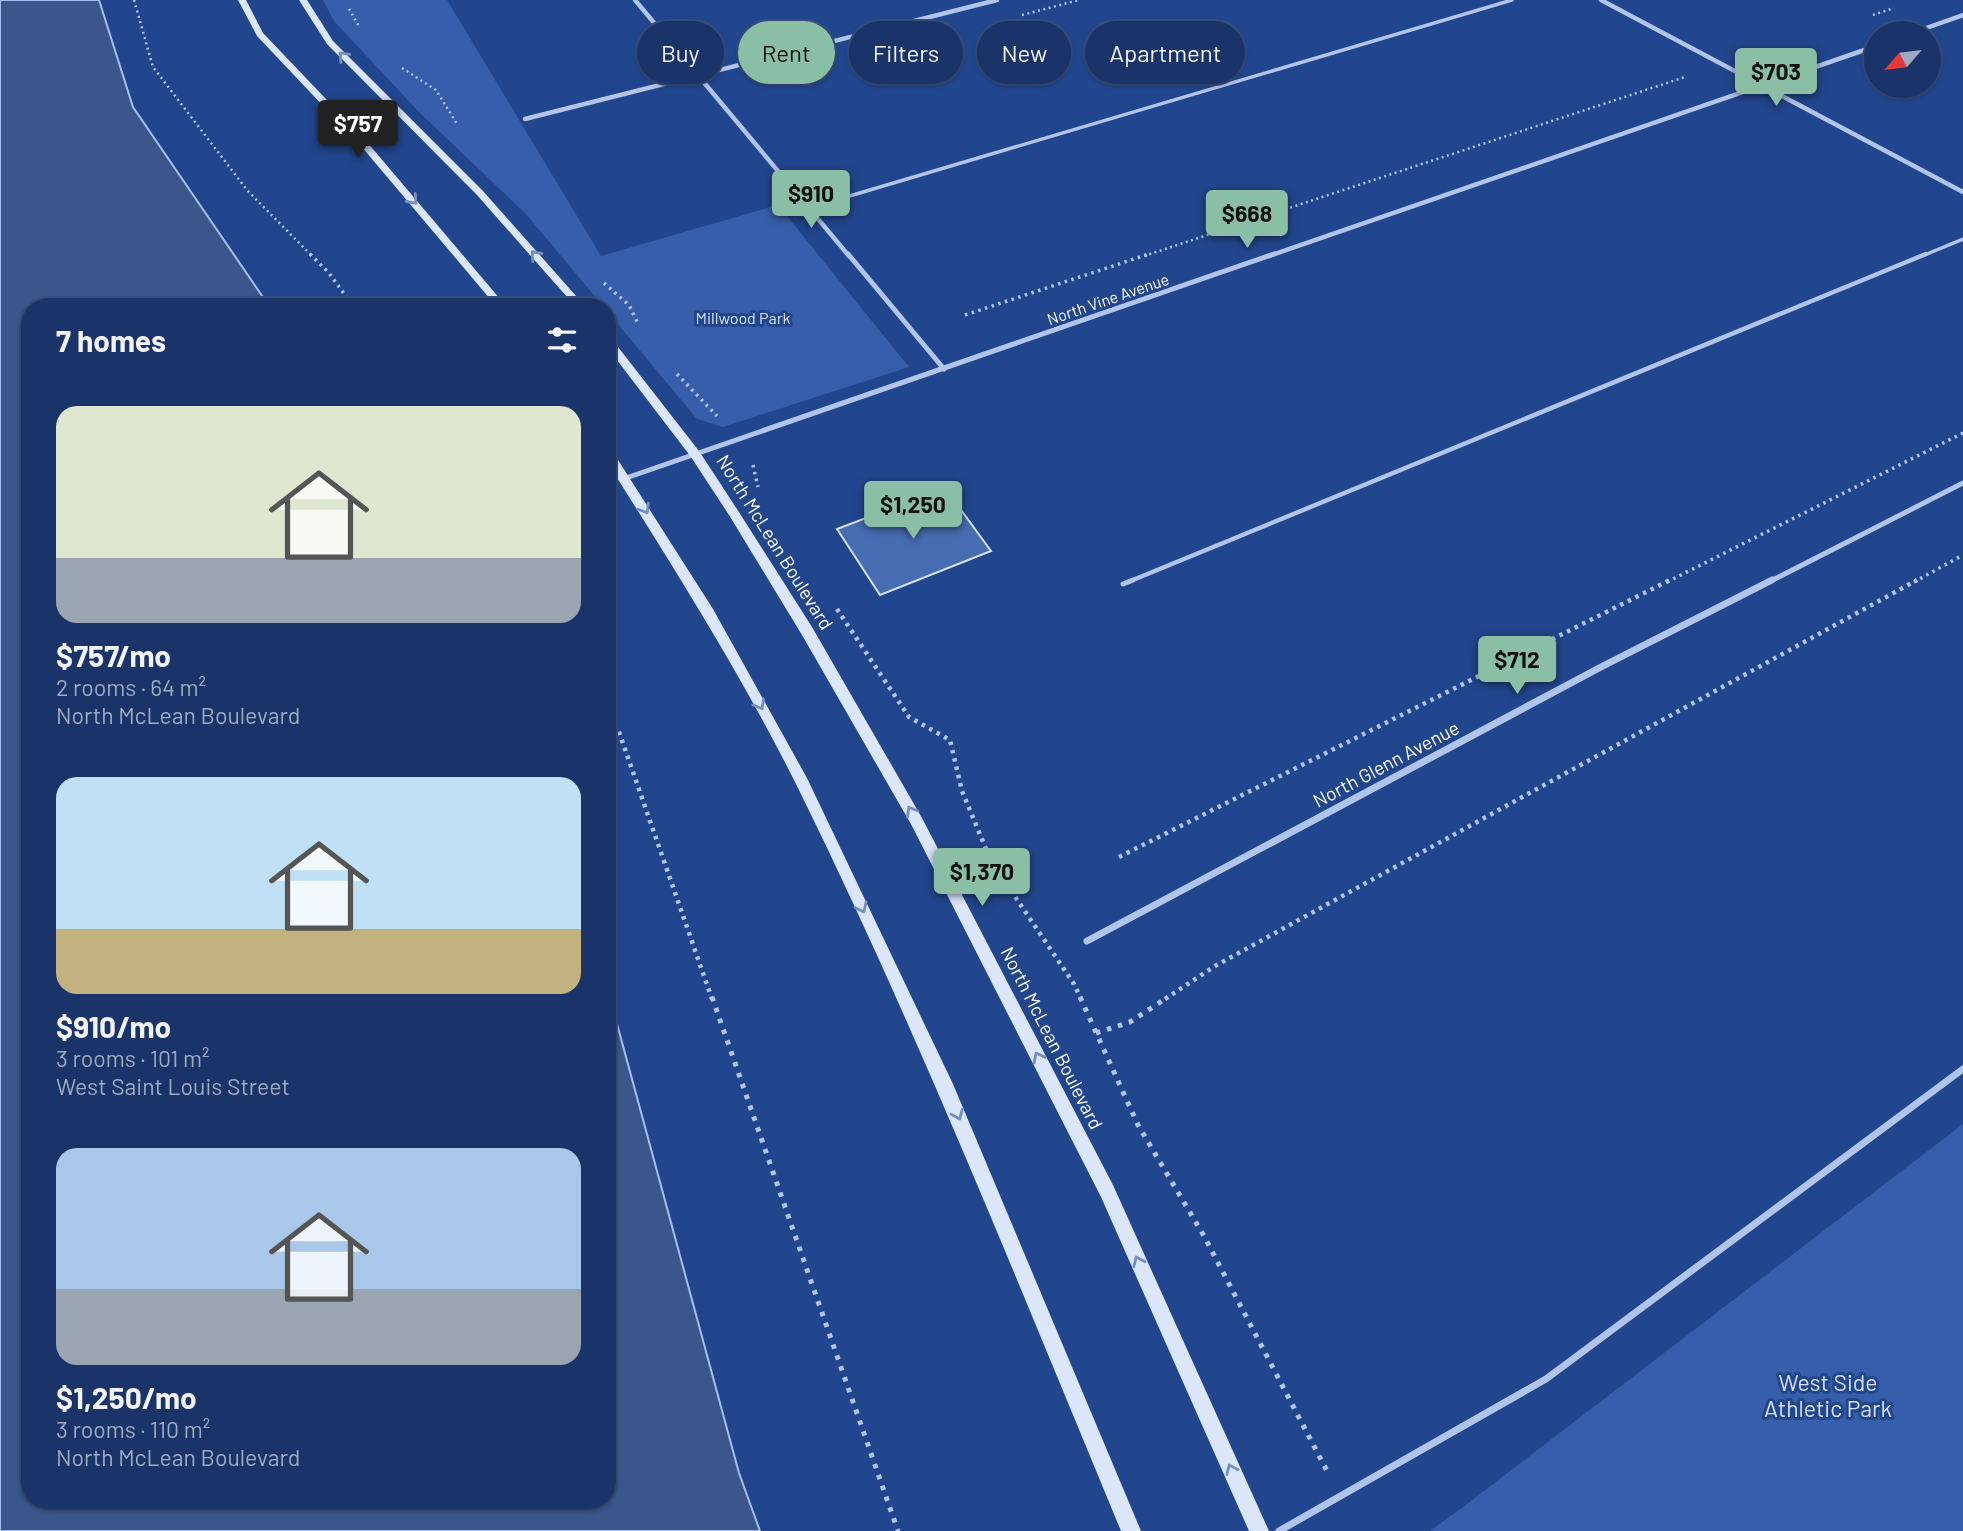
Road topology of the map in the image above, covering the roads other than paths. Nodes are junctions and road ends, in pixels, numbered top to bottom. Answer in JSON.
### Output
{"nodes":[{"id":1,"x":242,"y":0,"type":"edge"},
{"id":2,"x":303,"y":0,"type":"edge"},
{"id":3,"x":635,"y":0,"type":"edge"},
{"id":4,"x":997,"y":0,"type":"edge"},
{"id":5,"x":1512,"y":0,"type":"edge"},
{"id":6,"x":1601,"y":0,"type":"edge"},
{"id":7,"x":1963,"y":15,"type":"edge"},
{"id":8,"x":652,"y":21,"type":"edge"},
{"id":9,"x":1941,"y":23,"type":"edge"},
{"id":10,"x":1864,"y":50,"type":"edge"},
{"id":11,"x":724,"y":69,"type":"edge"},
{"id":12,"x":664,"y":84,"type":"edge"},
{"id":13,"x":703,"y":84,"type":"edge"},
{"id":14,"x":1761,"y":86,"type":"junction"},
{"id":15,"x":525,"y":119,"type":"dead end"},
{"id":16,"x":1963,"y":192,"type":"edge"},
{"id":17,"x":809,"y":208,"type":"junction"},
{"id":18,"x":1963,"y":239,"type":"edge"},
{"id":19,"x":494,"y":298,"type":"edge"},
{"id":20,"x":573,"y":298,"type":"edge"},
{"id":21,"x":616,"y":352,"type":"edge"},
{"id":22,"x":944,"y":369,"type":"junction"},
{"id":23,"x":695,"y":454,"type":"junction"},
{"id":24,"x":616,"y":464,"type":"edge"},
{"id":25,"x":626,"y":478,"type":"junction"},
{"id":26,"x":1963,"y":483,"type":"edge"},
{"id":27,"x":1123,"y":584,"type":"dead end"},
{"id":28,"x":1087,"y":941,"type":"dead end"},
{"id":29,"x":1963,"y":1069,"type":"edge"},
{"id":30,"x":1131,"y":1531,"type":"edge"},
{"id":31,"x":1259,"y":1531,"type":"edge"},
{"id":32,"x":1279,"y":1531,"type":"edge"}],
"edges":[{"from":1,"to":19,"type":"main road","one_way":true},
{"from":20,"to":2,"type":"main road","one_way":true},
{"from":3,"to":8,"type":"street"},
{"from":4,"to":11,"type":"street"},
{"from":5,"to":17,"type":"lane"},
{"from":6,"to":14,"type":"street"},
{"from":7,"to":9,"type":"street"},
{"from":10,"to":14,"type":"street","name":"North Vine Avenue"},
{"from":12,"to":15,"type":"street"},
{"from":13,"to":17,"type":"street"},
{"from":14,"to":16,"type":"street"},
{"from":14,"to":22,"type":"street","name":"North Vine Avenue"},
{"from":17,"to":22,"type":"street"},
{"from":18,"to":27,"type":"lane"},
{"from":21,"to":23,"type":"main road","name":"North McLean Boulevard"},
{"from":22,"to":23,"type":"street","name":"North Vine Avenue"},
{"from":23,"to":25,"type":"street","name":"North Vine Avenue"},
{"from":31,"to":23,"type":"main road","name":"North McLean Boulevard","one_way":true},
{"from":24,"to":25,"type":"main road"},
{"from":25,"to":30,"type":"main road","one_way":true},
{"from":26,"to":28,"type":"street","name":"North Glenn Avenue"},
{"from":29,"to":32,"type":"lane"}]}
